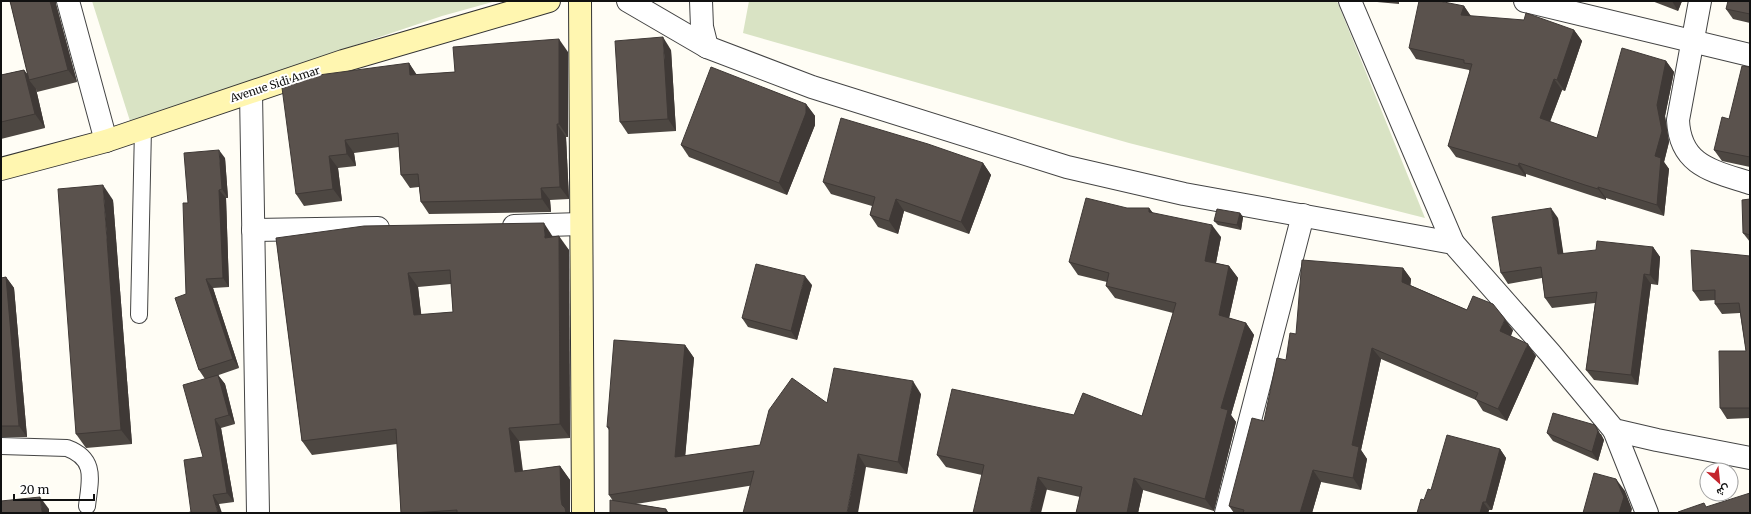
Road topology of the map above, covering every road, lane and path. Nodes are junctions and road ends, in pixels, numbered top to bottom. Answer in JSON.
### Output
{"nodes":[{"id":1,"x":68,"y":1,"type":"edge"},
{"id":2,"x":549,"y":1,"type":"edge"},
{"id":3,"x":580,"y":1,"type":"edge"},
{"id":4,"x":628,"y":1,"type":"edge"},
{"id":5,"x":701,"y":1,"type":"edge"},
{"id":6,"x":1350,"y":1,"type":"edge"},
{"id":7,"x":1525,"y":1,"type":"edge"},
{"id":8,"x":1700,"y":1,"type":"edge"},
{"id":9,"x":1693,"y":41,"type":"junction"},
{"id":10,"x":707,"y":48,"type":"junction"},
{"id":11,"x":1750,"y":55,"type":"edge"},
{"id":12,"x":251,"y":93,"type":"junction"},
{"id":13,"x":143,"y":128,"type":"junction"},
{"id":14,"x":106,"y":141,"type":"junction"},
{"id":15,"x":1,"y":169,"type":"edge"},
{"id":16,"x":1750,"y":183,"type":"edge"},
{"id":17,"x":1304,"y":215,"type":"junction"},
{"id":18,"x":581,"y":224,"type":"junction"},
{"id":19,"x":493,"y":226,"type":"edge"},
{"id":20,"x":397,"y":228,"type":"edge"},
{"id":21,"x":253,"y":230,"type":"junction"},
{"id":22,"x":1453,"y":243,"type":"junction"},
{"id":23,"x":139,"y":315,"type":"dead end"},
{"id":24,"x":1614,"y":430,"type":"junction"},
{"id":25,"x":1,"y":446,"type":"edge"},
{"id":26,"x":1750,"y":458,"type":"edge"},
{"id":27,"x":87,"y":506,"type":"dead end"},
{"id":28,"x":258,"y":513,"type":"edge"},
{"id":29,"x":583,"y":513,"type":"edge"},
{"id":30,"x":1226,"y":513,"type":"edge"},
{"id":31,"x":1647,"y":513,"type":"edge"}],
"edges":[{"from":1,"to":14,"type":"street"},
{"from":2,"to":12,"type":"street","name":"Avenue Sidi Amar"},
{"from":3,"to":18,"type":"street"},
{"from":4,"to":10,"type":"street"},
{"from":5,"to":10,"type":"street"},
{"from":6,"to":22,"type":"street"},
{"from":7,"to":9,"type":"street"},
{"from":8,"to":9,"type":"street"},
{"from":9,"to":11,"type":"street"},
{"from":9,"to":16,"type":"street"},
{"from":10,"to":17,"type":"street"},
{"from":12,"to":13,"type":"street","name":"Avenue Sidi Amar"},
{"from":12,"to":21,"type":"street"},
{"from":13,"to":14,"type":"street","name":"Avenue Sidi Amar"},
{"from":13,"to":23,"type":"lane"},
{"from":14,"to":15,"type":"street","name":"Avenue Sidi Amar"},
{"from":17,"to":22,"type":"street"},
{"from":17,"to":30,"type":"street"},
{"from":18,"to":19,"type":"street"},
{"from":18,"to":29,"type":"street"},
{"from":20,"to":21,"type":"street"},
{"from":21,"to":28,"type":"street"},
{"from":22,"to":24,"type":"street"},
{"from":24,"to":26,"type":"street"},
{"from":24,"to":31,"type":"street"},
{"from":25,"to":27,"type":"lane"}]}
